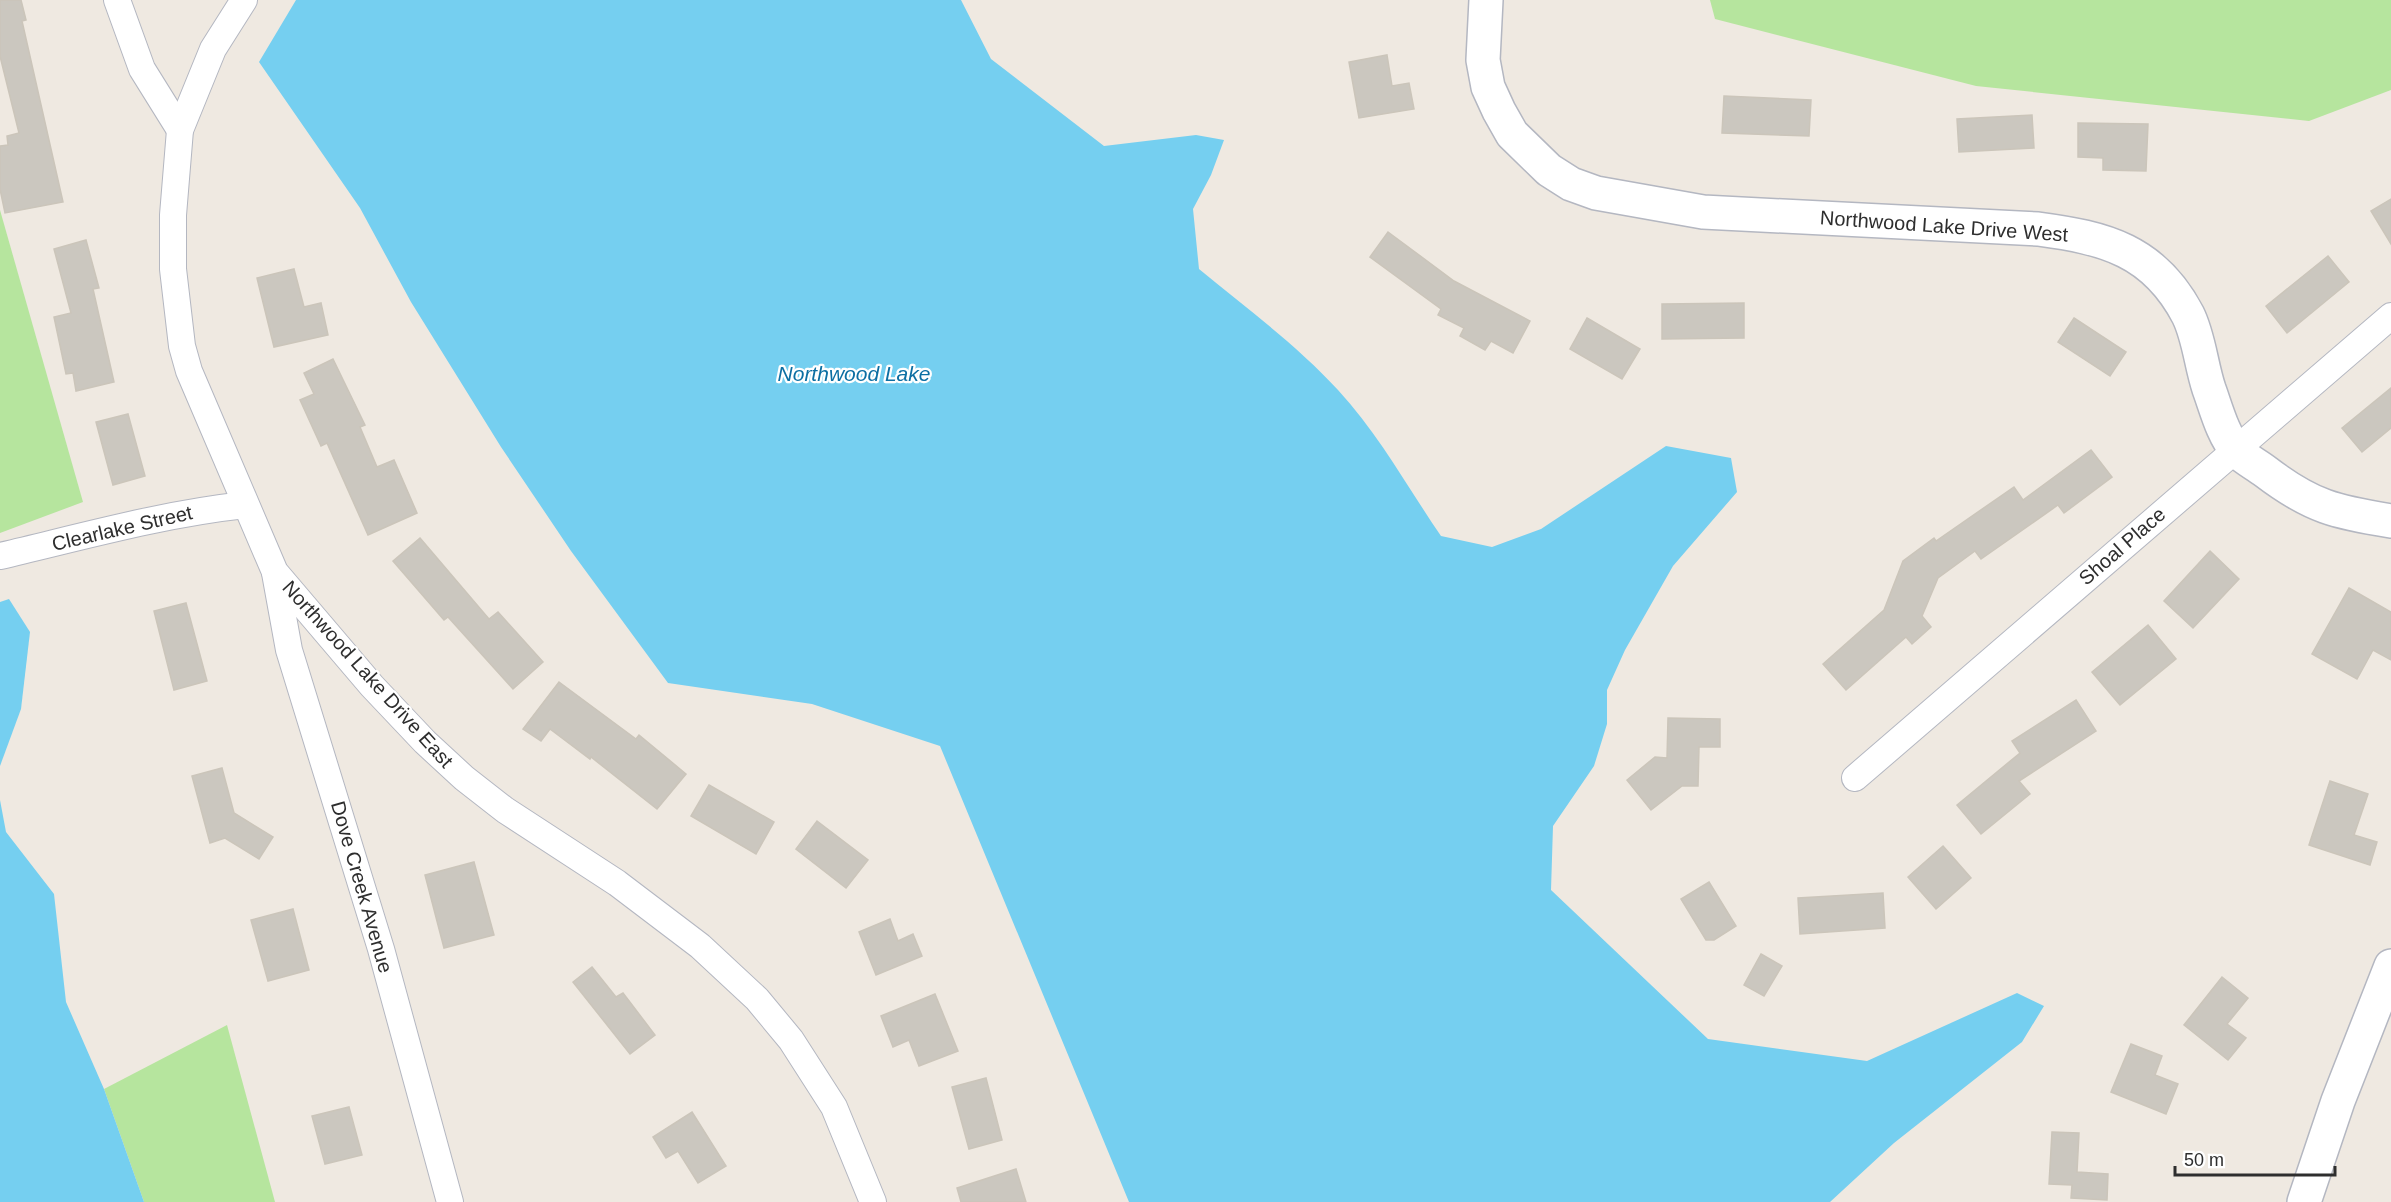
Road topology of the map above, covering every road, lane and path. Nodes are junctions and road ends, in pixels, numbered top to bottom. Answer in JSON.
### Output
{"nodes":[{"id":1,"x":117,"y":0,"type":"edge"},
{"id":2,"x":244,"y":0,"type":"edge"},
{"id":3,"x":1486,"y":0,"type":"edge"},
{"id":4,"x":180,"y":130,"type":"junction"},
{"id":5,"x":2391,"y":316,"type":"edge"},
{"id":6,"x":2236,"y":450,"type":"junction"},
{"id":7,"x":245,"y":505,"type":"junction"},
{"id":8,"x":2391,"y":521,"type":"edge"},
{"id":9,"x":0,"y":556,"type":"edge"},
{"id":10,"x":275,"y":572,"type":"junction"},
{"id":11,"x":1855,"y":778,"type":"dead end"},
{"id":12,"x":2391,"y":966,"type":"edge"},
{"id":13,"x":450,"y":1202,"type":"edge"},
{"id":14,"x":873,"y":1202,"type":"edge"},
{"id":15,"x":2304,"y":1202,"type":"edge"}],
"edges":[{"from":1,"to":4,"type":"street"},
{"from":2,"to":4,"type":"street","name":"Northwood Lake Drive East"},
{"from":3,"to":6,"type":"street","name":"Northwood Lake Drive West"},
{"from":4,"to":7,"type":"street","name":"Northwood Lake Drive East"},
{"from":5,"to":6,"type":"street","name":"Shoal Place"},
{"from":6,"to":8,"type":"street","name":"Northwood Lake Drive West"},
{"from":6,"to":11,"type":"street","name":"Shoal Place"},
{"from":7,"to":9,"type":"street","name":"Clearlake Street"},
{"from":7,"to":10,"type":"street","name":"Northwood Lake Drive East"},
{"from":10,"to":13,"type":"street","name":"Dove Creek Avenue"},
{"from":10,"to":14,"type":"street","name":"Northwood Lake Drive East"},
{"from":12,"to":15,"type":"street"}]}
